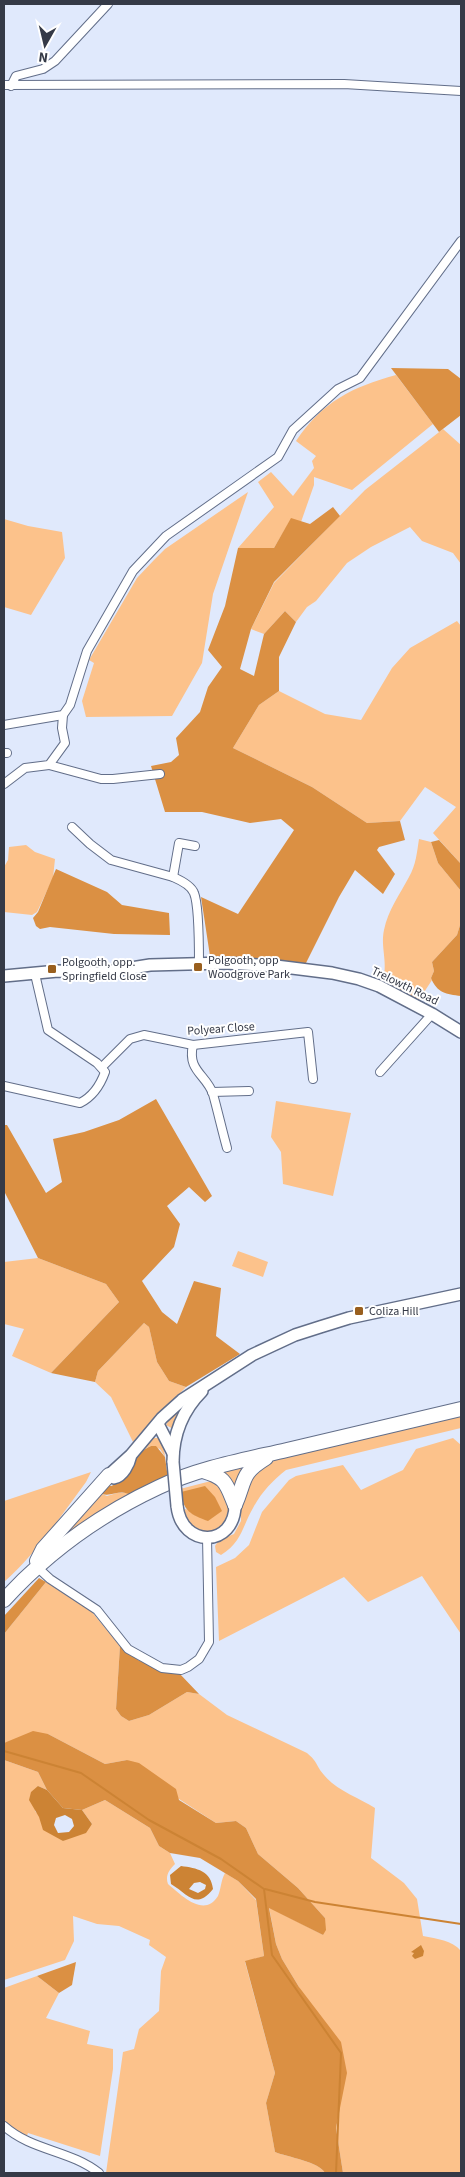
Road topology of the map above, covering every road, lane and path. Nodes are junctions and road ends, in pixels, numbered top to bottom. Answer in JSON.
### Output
{"nodes":[{"id":1,"x":108,"y":4,"type":"edge"},
{"id":2,"x":7,"y":85,"type":"edge"},
{"id":3,"x":461,"y":91,"type":"edge"},
{"id":4,"x":461,"y":241,"type":"edge"},
{"id":5,"x":63,"y":715,"type":"junction"},
{"id":6,"x":4,"y":725,"type":"edge"},
{"id":7,"x":49,"y":765,"type":"junction"},
{"id":8,"x":160,"y":774,"type":"dead end"},
{"id":9,"x":4,"y":784,"type":"edge"},
{"id":10,"x":72,"y":827,"type":"dead end"},
{"id":11,"x":195,"y":846,"type":"dead end"},
{"id":12,"x":173,"y":877,"type":"junction"},
{"id":13,"x":200,"y":964,"type":"junction"},
{"id":14,"x":35,"y":974,"type":"junction"},
{"id":15,"x":4,"y":976,"type":"edge"},
{"id":16,"x":432,"y":1014,"type":"junction"},
{"id":17,"x":461,"y":1032,"type":"edge"},
{"id":18,"x":193,"y":1045,"type":"junction"},
{"id":19,"x":102,"y":1067,"type":"junction"},
{"id":20,"x":380,"y":1072,"type":"dead end"},
{"id":21,"x":313,"y":1079,"type":"dead end"},
{"id":22,"x":4,"y":1086,"type":"edge"},
{"id":23,"x":249,"y":1091,"type":"dead end"},
{"id":24,"x":212,"y":1092,"type":"junction"},
{"id":25,"x":227,"y":1148,"type":"dead end"},
{"id":26,"x":461,"y":1294,"type":"edge"},
{"id":27,"x":208,"y":1383,"type":"junction"},
{"id":28,"x":461,"y":1410,"type":"edge"},
{"id":29,"x":158,"y":1424,"type":"junction"},
{"id":30,"x":174,"y":1437,"type":"junction"},
{"id":31,"x":273,"y":1453,"type":"junction"},
{"id":32,"x":203,"y":1472,"type":"junction"},
{"id":33,"x":109,"y":1475,"type":"joint"},
{"id":34,"x":235,"y":1505,"type":"junction"},
{"id":35,"x":207,"y":1537,"type":"junction"},
{"id":36,"x":37,"y":1567,"type":"junction"},
{"id":37,"x":4,"y":1600,"type":"edge"},
{"id":38,"x":4,"y":2126,"type":"edge"},
{"id":39,"x":99,"y":2173,"type":"edge"}],
"edges":[{"from":1,"to":2,"type":"street"},
{"from":2,"to":3,"type":"street"},
{"from":4,"to":5,"type":"street"},
{"from":5,"to":6,"type":"street"},
{"from":5,"to":7,"type":"street"},
{"from":7,"to":8,"type":"street"},
{"from":7,"to":9,"type":"street"},
{"from":10,"to":12,"type":"street"},
{"from":11,"to":12,"type":"street"},
{"from":12,"to":13,"type":"street"},
{"from":13,"to":14,"type":"street","name":"Trelowth Road"},
{"from":13,"to":16,"type":"street","name":"Trelowth Road"},
{"from":14,"to":15,"type":"street","name":"Trelowth Road"},
{"from":14,"to":19,"type":"street"},
{"from":16,"to":17,"type":"street","name":"Trelowth Road"},
{"from":16,"to":20,"type":"street"},
{"from":18,"to":19,"type":"street","name":"Polyear Close"},
{"from":18,"to":21,"type":"street","name":"Polyear Close"},
{"from":18,"to":24,"type":"street"},
{"from":19,"to":22,"type":"street"},
{"from":23,"to":24,"type":"street"},
{"from":24,"to":25,"type":"street"},
{"from":26,"to":27,"type":"street"},
{"from":27,"to":29,"type":"street"},
{"from":27,"to":30,"type":"street"},
{"from":28,"to":31,"type":"highway"},
{"from":29,"to":30,"type":"street"},
{"from":29,"to":33,"type":"street"},
{"from":30,"to":35,"type":"street","bridge":true},
{"from":31,"to":32,"type":"highway"},
{"from":31,"to":34,"type":"highway"},
{"from":32,"to":34,"type":"highway"},
{"from":32,"to":36,"type":"highway"},
{"from":33,"to":36,"type":"highway"},
{"from":34,"to":35,"type":"street"},
{"from":35,"to":36,"type":"street"},
{"from":36,"to":37,"type":"highway"},
{"from":38,"to":39,"type":"street"}]}
